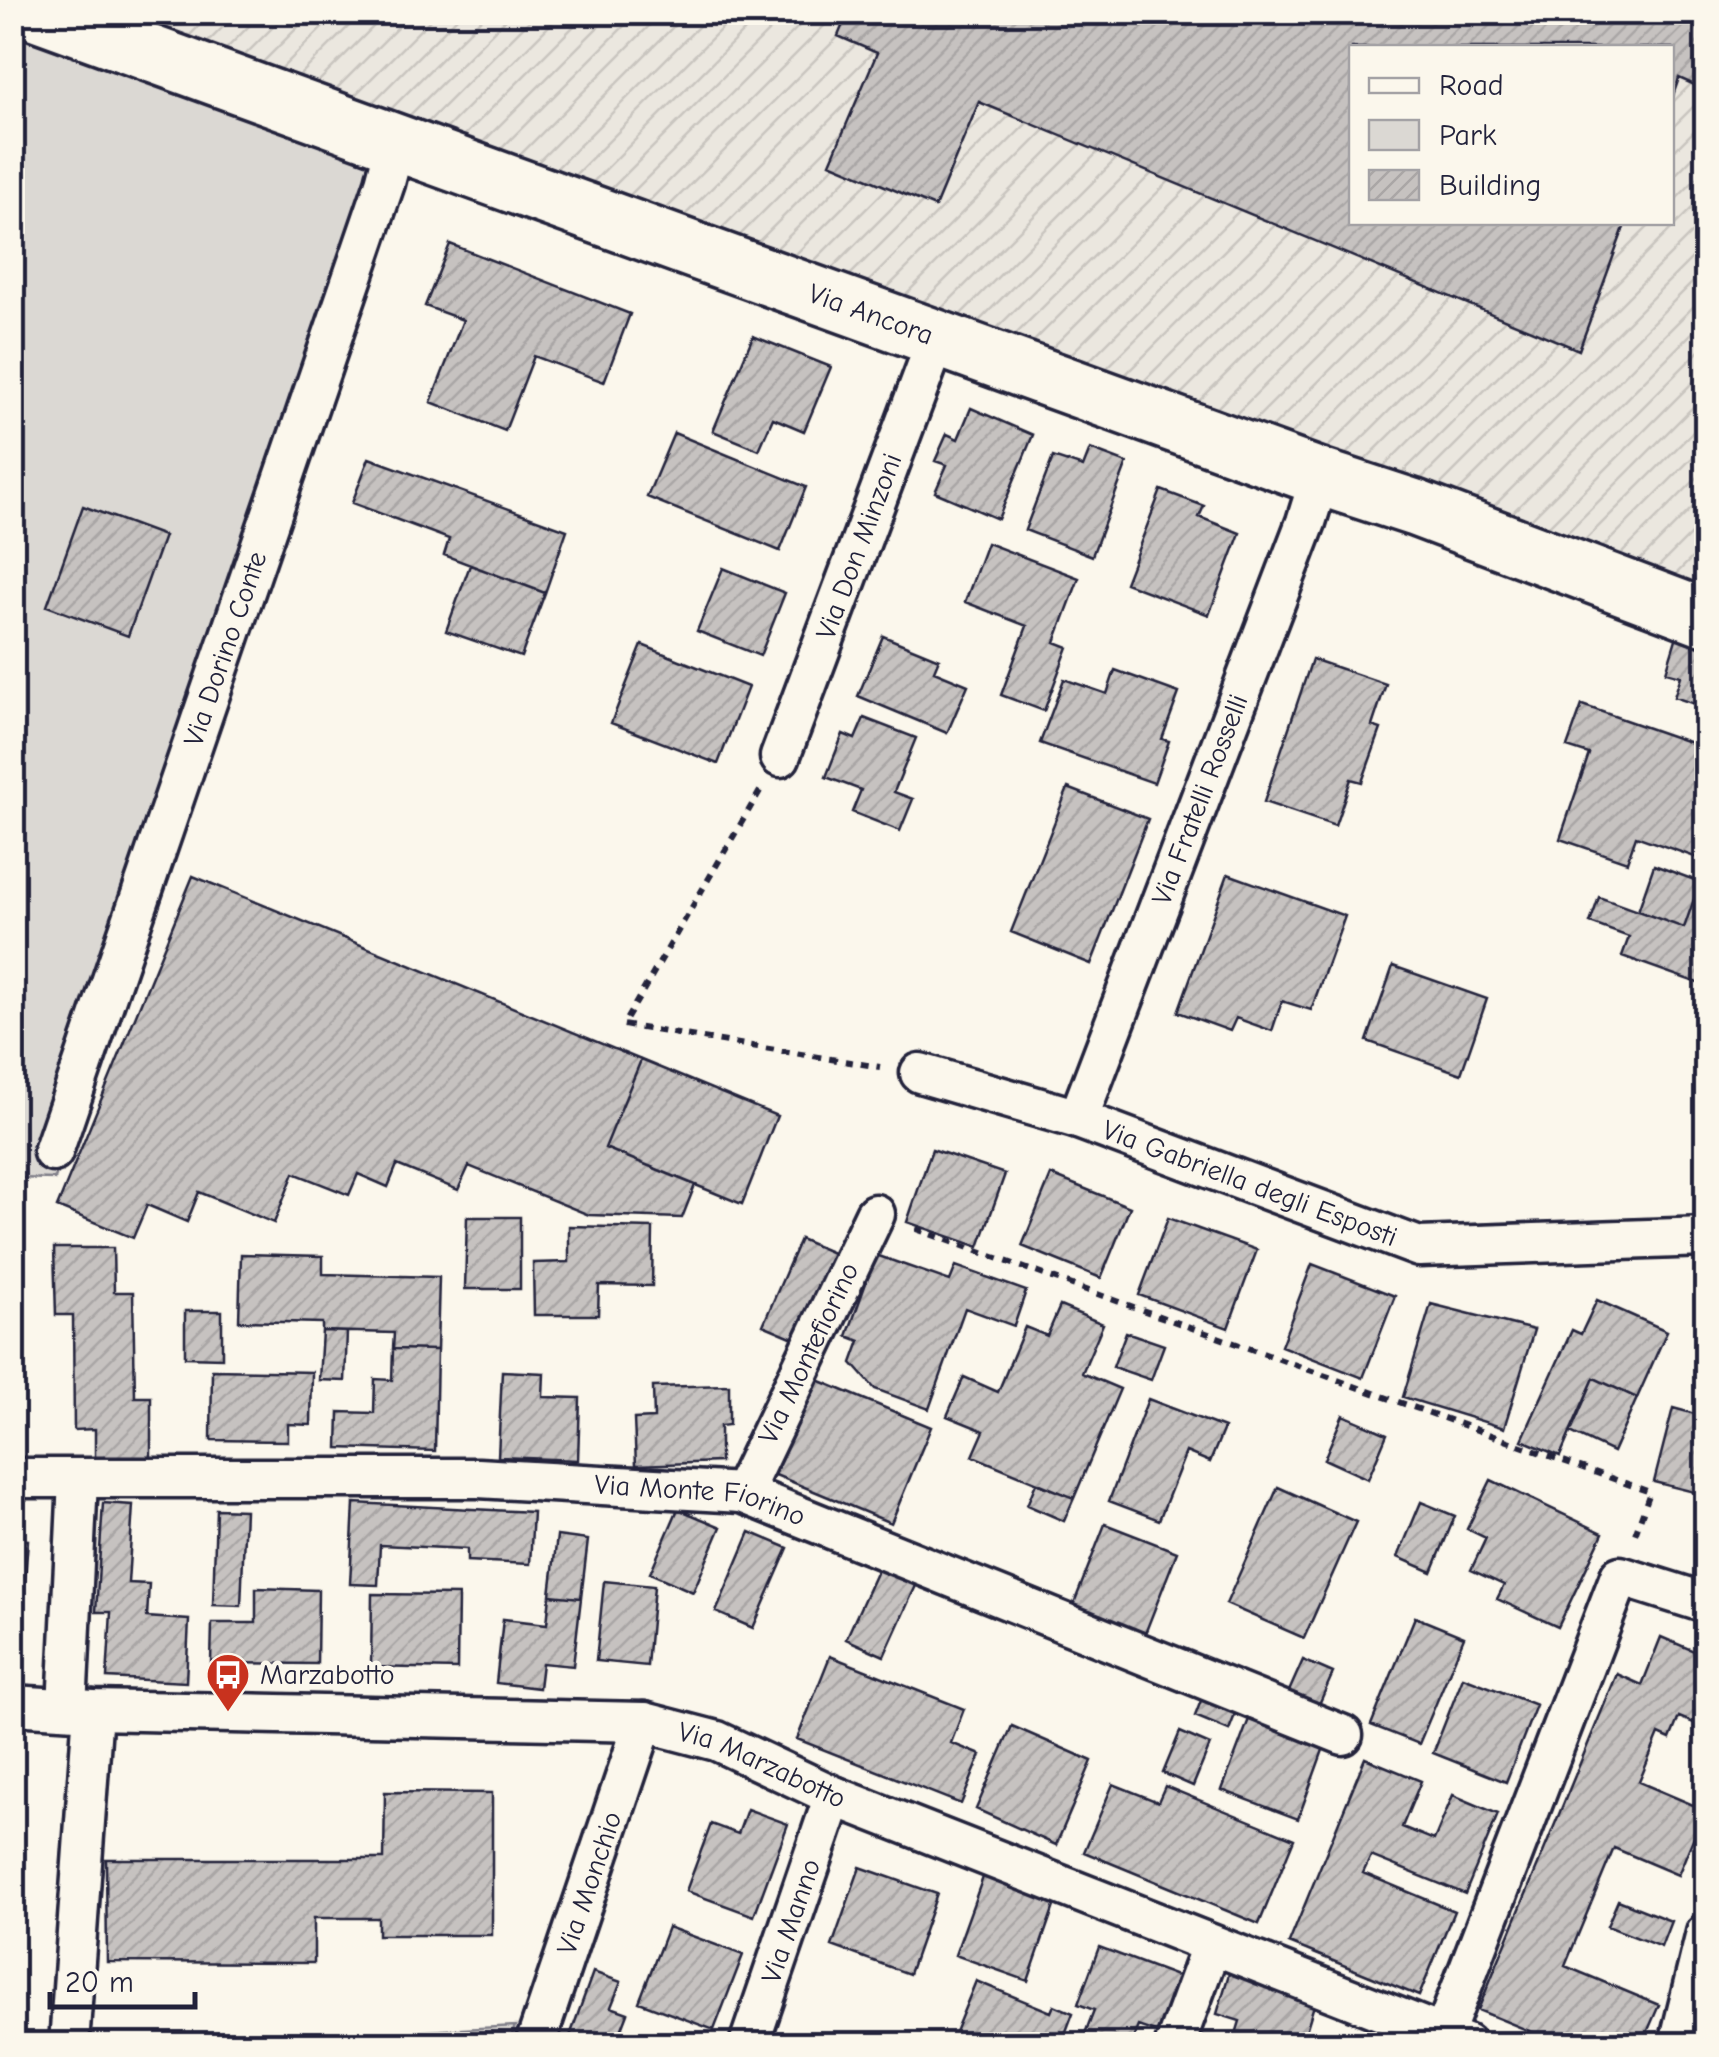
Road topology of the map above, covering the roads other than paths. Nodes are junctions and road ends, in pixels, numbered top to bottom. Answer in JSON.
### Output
{"nodes":[{"id":1,"x":36,"y":12,"type":"edge"},
{"id":2,"x":396,"y":141,"type":"junction"},
{"id":3,"x":938,"y":336,"type":"junction"},
{"id":4,"x":1320,"y":477,"type":"junction"},
{"id":5,"x":1706,"y":618,"type":"edge"},
{"id":6,"x":780,"y":757,"type":"road end"},
{"id":7,"x":920,"y":1074,"type":"road end"},
{"id":8,"x":1078,"y":1120,"type":"junction"},
{"id":9,"x":53,"y":1152,"type":"dead end"},
{"id":10,"x":875,"y":1214,"type":"road end"},
{"id":11,"x":1706,"y":1237,"type":"edge"},
{"id":12,"x":12,"y":1478,"type":"edge"},
{"id":13,"x":78,"y":1480,"type":"junction"},
{"id":14,"x":742,"y":1493,"type":"junction"},
{"id":15,"x":1706,"y":1603,"type":"edge"},
{"id":16,"x":12,"y":1704,"type":"edge"},
{"id":17,"x":80,"y":1709,"type":"junction"},
{"id":18,"x":644,"y":1722,"type":"junction"},
{"id":19,"x":1342,"y":1735,"type":"dead end"},
{"id":20,"x":834,"y":1796,"type":"junction"},
{"id":21,"x":1706,"y":1933,"type":"edge"},
{"id":22,"x":1211,"y":1946,"type":"junction"},
{"id":23,"x":1454,"y":2040,"type":"edge"},
{"id":24,"x":69,"y":2044,"type":"edge"},
{"id":25,"x":535,"y":2044,"type":"edge"},
{"id":26,"x":749,"y":2044,"type":"edge"},
{"id":27,"x":1176,"y":2044,"type":"edge"},
{"id":28,"x":1679,"y":2044,"type":"edge"}],
"edges":[{"from":1,"to":2,"type":"main road","name":"Via Ancora"},
{"from":2,"to":3,"type":"main road","name":"Via Ancora"},
{"from":2,"to":9,"type":"street","name":"Via Dorino Conte"},
{"from":3,"to":4,"type":"main road","name":"Via Ancora"},
{"from":3,"to":6,"type":"street","name":"Via Don Minzoni"},
{"from":4,"to":5,"type":"main road","name":"Via Ancora"},
{"from":4,"to":8,"type":"street","name":"Via Fratelli Rosselli"},
{"from":7,"to":8,"type":"street","name":"Via Gabriella degli Esposti"},
{"from":8,"to":11,"type":"street","name":"Via Gabriella degli Esposti"},
{"from":10,"to":14,"type":"street","name":"Via Montefiorino"},
{"from":12,"to":13,"type":"street","name":"Via Monte Fiorino"},
{"from":13,"to":14,"type":"street","name":"Via Monte Fiorino"},
{"from":13,"to":17,"type":"street"},
{"from":14,"to":19,"type":"street","name":"Via Monte Fiorino"},
{"from":15,"to":23,"type":"street"},
{"from":16,"to":17,"type":"street","name":"Via Marzabotto"},
{"from":17,"to":18,"type":"street","name":"Via Marzabotto"},
{"from":17,"to":24,"type":"street"},
{"from":18,"to":20,"type":"street","name":"Via Marzabotto"},
{"from":18,"to":25,"type":"street","name":"Via Monchio"},
{"from":20,"to":22,"type":"street","name":"Via Marzabotto"},
{"from":20,"to":26,"type":"street","name":"Via Manno"},
{"from":21,"to":28,"type":"street"},
{"from":22,"to":23,"type":"street","name":"Via Marzabotto"},
{"from":22,"to":27,"type":"street"}]}
